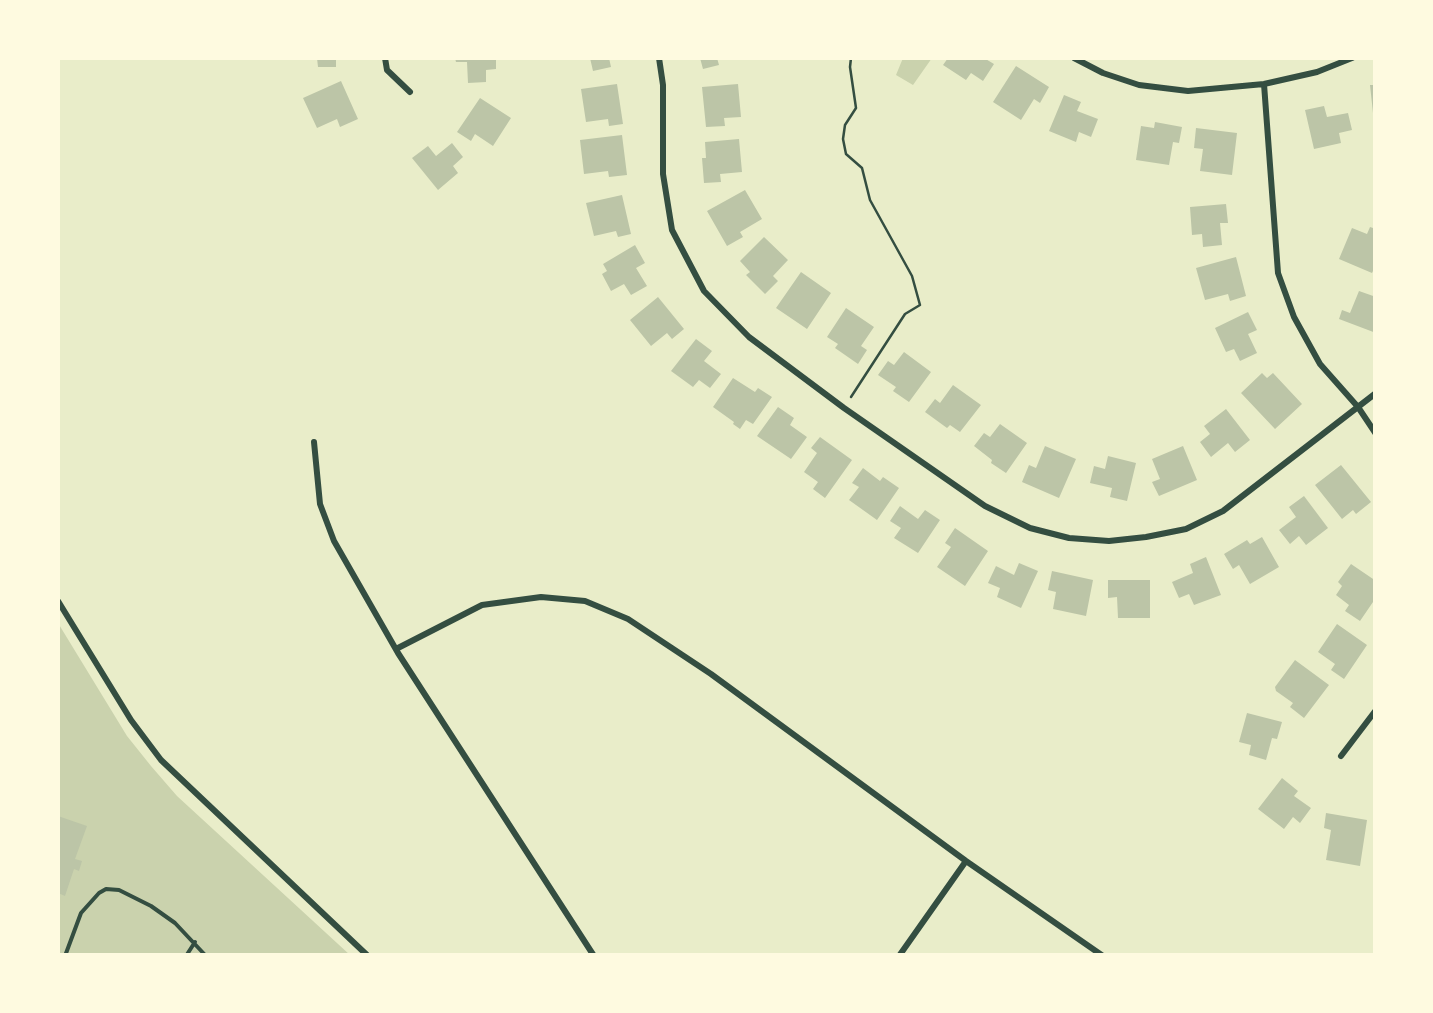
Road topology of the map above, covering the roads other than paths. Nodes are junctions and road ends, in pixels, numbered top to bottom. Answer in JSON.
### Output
{"nodes":[{"id":1,"x":385,"y":58,"type":"edge"},
{"id":2,"x":659,"y":58,"type":"edge"},
{"id":3,"x":1074,"y":58,"type":"edge"},
{"id":4,"x":1352,"y":58,"type":"edge"},
{"id":5,"x":1264,"y":84,"type":"junction"},
{"id":6,"x":410,"y":92,"type":"dead end"},
{"id":7,"x":1376,"y":393,"type":"edge"},
{"id":8,"x":1358,"y":407,"type":"junction"},
{"id":9,"x":1376,"y":434,"type":"edge"},
{"id":10,"x":314,"y":442,"type":"dead end"},
{"id":11,"x":58,"y":601,"type":"edge"},
{"id":12,"x":396,"y":649,"type":"junction"},
{"id":13,"x":1376,"y":710,"type":"edge"},
{"id":14,"x":1342,"y":756,"type":"dead end"},
{"id":15,"x":966,"y":861,"type":"junction"},
{"id":16,"x":195,"y":942,"type":"junction"},
{"id":17,"x":65,"y":956,"type":"edge"},
{"id":18,"x":186,"y":956,"type":"edge"},
{"id":19,"x":206,"y":956,"type":"edge"},
{"id":20,"x":368,"y":956,"type":"edge"},
{"id":21,"x":594,"y":956,"type":"edge"},
{"id":22,"x":900,"y":956,"type":"edge"},
{"id":23,"x":1103,"y":956,"type":"edge"}],
"edges":[{"from":1,"to":6,"type":"street"},
{"from":2,"to":8,"type":"street"},
{"from":3,"to":5,"type":"street"},
{"from":4,"to":5,"type":"street"},
{"from":5,"to":8,"type":"street"},
{"from":7,"to":8,"type":"street"},
{"from":8,"to":9,"type":"street"},
{"from":10,"to":12,"type":"street"},
{"from":11,"to":20,"type":"street"},
{"from":12,"to":15,"type":"street"},
{"from":12,"to":21,"type":"street"},
{"from":13,"to":14,"type":"street"},
{"from":15,"to":22,"type":"street"},
{"from":15,"to":23,"type":"street"},
{"from":16,"to":17,"type":"lane"},
{"from":16,"to":18,"type":"lane"},
{"from":16,"to":19,"type":"lane"}]}
